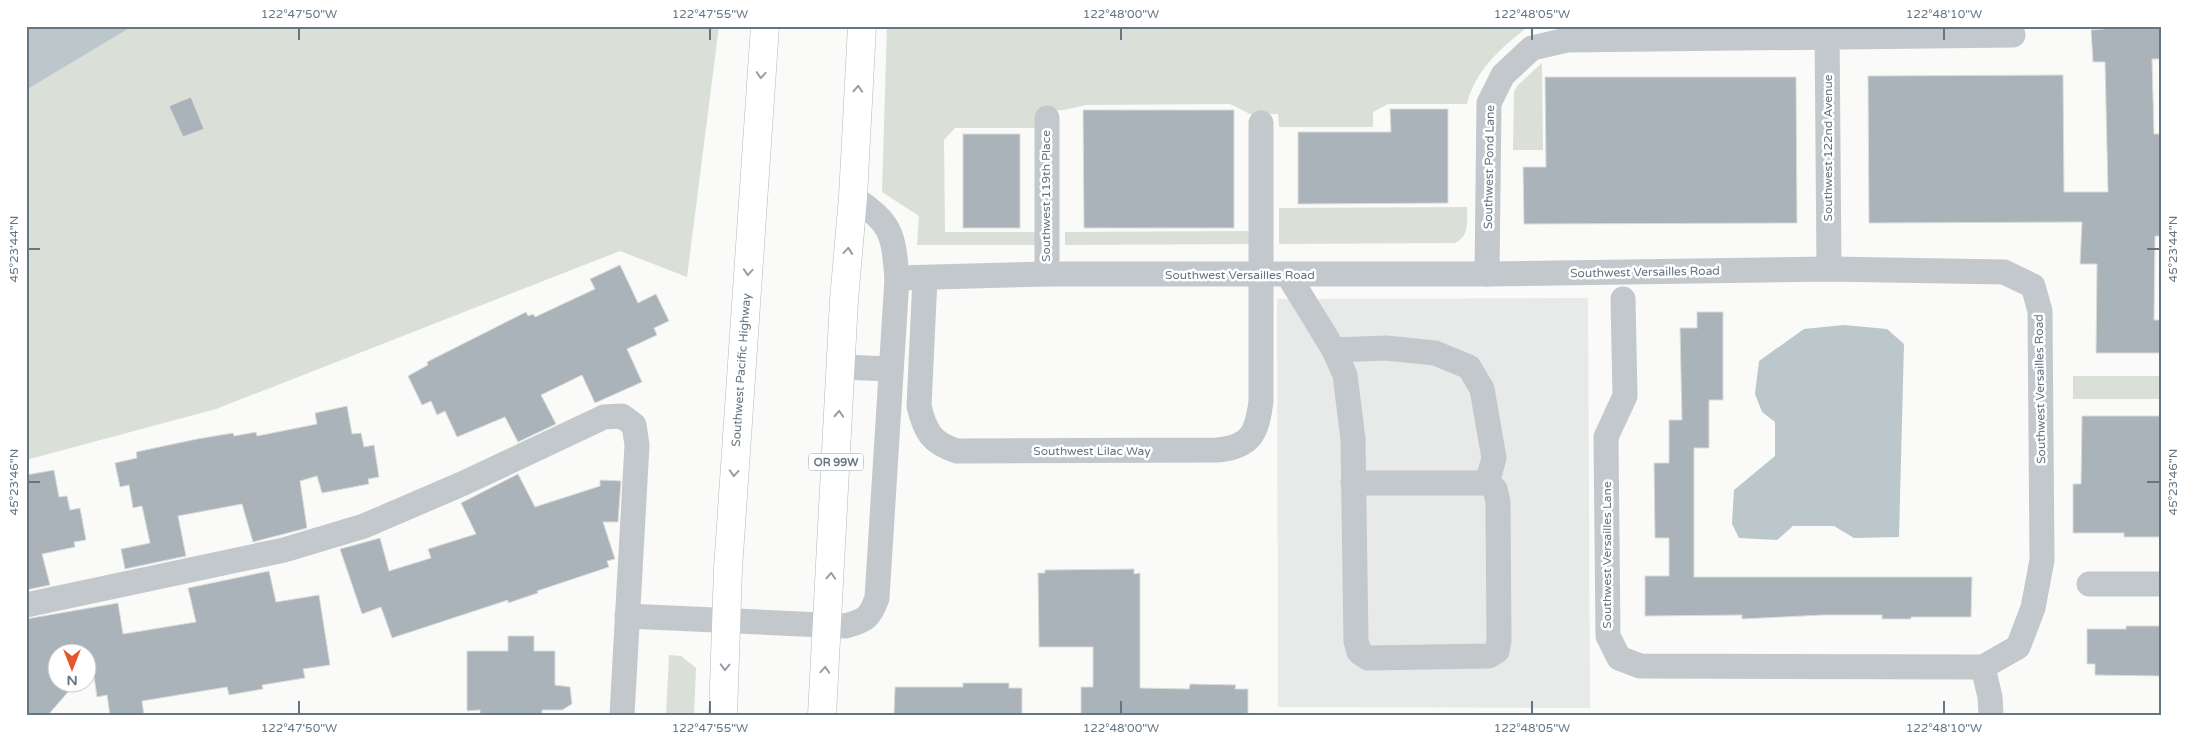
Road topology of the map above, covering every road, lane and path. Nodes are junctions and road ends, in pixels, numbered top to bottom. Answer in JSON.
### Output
{"nodes":[{"id":1,"x":765,"y":26,"type":"edge"},
{"id":2,"x":862,"y":26,"type":"edge"},
{"id":3,"x":1828,"y":31,"type":"edge"},
{"id":4,"x":2013,"y":34,"type":"dead end"},
{"id":5,"x":1046,"y":118,"type":"dead end"},
{"id":6,"x":1260,"y":123,"type":"dead end"},
{"id":7,"x":853,"y":197,"type":"junction"},
{"id":8,"x":1829,"y":269,"type":"junction"},
{"id":9,"x":1046,"y":274,"type":"junction"},
{"id":10,"x":1262,"y":274,"type":"junction"},
{"id":11,"x":1487,"y":274,"type":"junction"},
{"id":12,"x":1288,"y":275,"type":"junction"},
{"id":13,"x":897,"y":278,"type":"junction"},
{"id":14,"x":925,"y":278,"type":"junction"},
{"id":15,"x":1623,"y":299,"type":"dead end"},
{"id":16,"x":1334,"y":350,"type":"junction"},
{"id":17,"x":841,"y":367,"type":"junction"},
{"id":18,"x":890,"y":369,"type":"junction"},
{"id":19,"x":1353,"y":483,"type":"junction"},
{"id":20,"x":1487,"y":483,"type":"junction"},
{"id":21,"x":2089,"y":584,"type":"dead end"},
{"id":22,"x":2161,"y":584,"type":"edge"},
{"id":23,"x":26,"y":605,"type":"edge"},
{"id":24,"x":628,"y":616,"type":"junction"},
{"id":25,"x":727,"y":620,"type":"junction"},
{"id":26,"x":828,"y":625,"type":"junction"},
{"id":27,"x":1983,"y":667,"type":"junction"},
{"id":28,"x":622,"y":715,"type":"edge"},
{"id":29,"x":723,"y":715,"type":"edge"},
{"id":30,"x":822,"y":715,"type":"edge"},
{"id":31,"x":1991,"y":715,"type":"edge"}],
"edges":[{"from":1,"to":25,"type":"highway","name":"Southwest Pacific Highway","one_way":true},
{"from":7,"to":2,"type":"highway","number":"OR 99W","one_way":true},
{"from":3,"to":4,"type":"street","name":"Southwest Pond Lane"},
{"from":3,"to":8,"type":"street","name":"Southwest 122nd Avenue"},
{"from":3,"to":11,"type":"street","name":"Southwest Pond Lane"},
{"from":5,"to":9,"type":"street","name":"Southwest 119th Place"},
{"from":6,"to":10,"type":"street","name":"Southwest Lilac Way"},
{"from":7,"to":13,"type":"street"},
{"from":17,"to":7,"type":"highway","number":"OR 99W","one_way":true},
{"from":8,"to":11,"type":"street","name":"Southwest Versailles Road"},
{"from":8,"to":27,"type":"street","name":"Southwest Versailles Road"},
{"from":9,"to":10,"type":"street","name":"Southwest Versailles Road"},
{"from":9,"to":14,"type":"street","name":"Southwest Versailles Road"},
{"from":10,"to":12,"type":"street","name":"Southwest Versailles Road"},
{"from":10,"to":14,"type":"street","name":"Southwest Lilac Way"},
{"from":11,"to":12,"type":"street","name":"Southwest Versailles Road"},
{"from":12,"to":16,"type":"street"},
{"from":13,"to":14,"type":"street","name":"Southwest Versailles Road"},
{"from":13,"to":18,"type":"street"},
{"from":15,"to":27,"type":"street","name":"Southwest Versailles Lane"},
{"from":16,"to":19,"type":"street"},
{"from":16,"to":20,"type":"street"},
{"from":17,"to":18,"type":"street"},
{"from":26,"to":17,"type":"highway","number":"OR 99W","one_way":true},
{"from":18,"to":26,"type":"street"},
{"from":19,"to":20,"type":"street"},
{"from":19,"to":20,"type":"street"},
{"from":21,"to":22,"type":"street"},
{"from":23,"to":24,"type":"street"},
{"from":24,"to":25,"type":"street"},
{"from":24,"to":28,"type":"street"},
{"from":25,"to":26,"type":"street"},
{"from":25,"to":29,"type":"highway","name":"Southwest Pacific Highway","one_way":true},
{"from":30,"to":26,"type":"highway","number":"OR 99W","one_way":true},
{"from":27,"to":31,"type":"street"}]}
